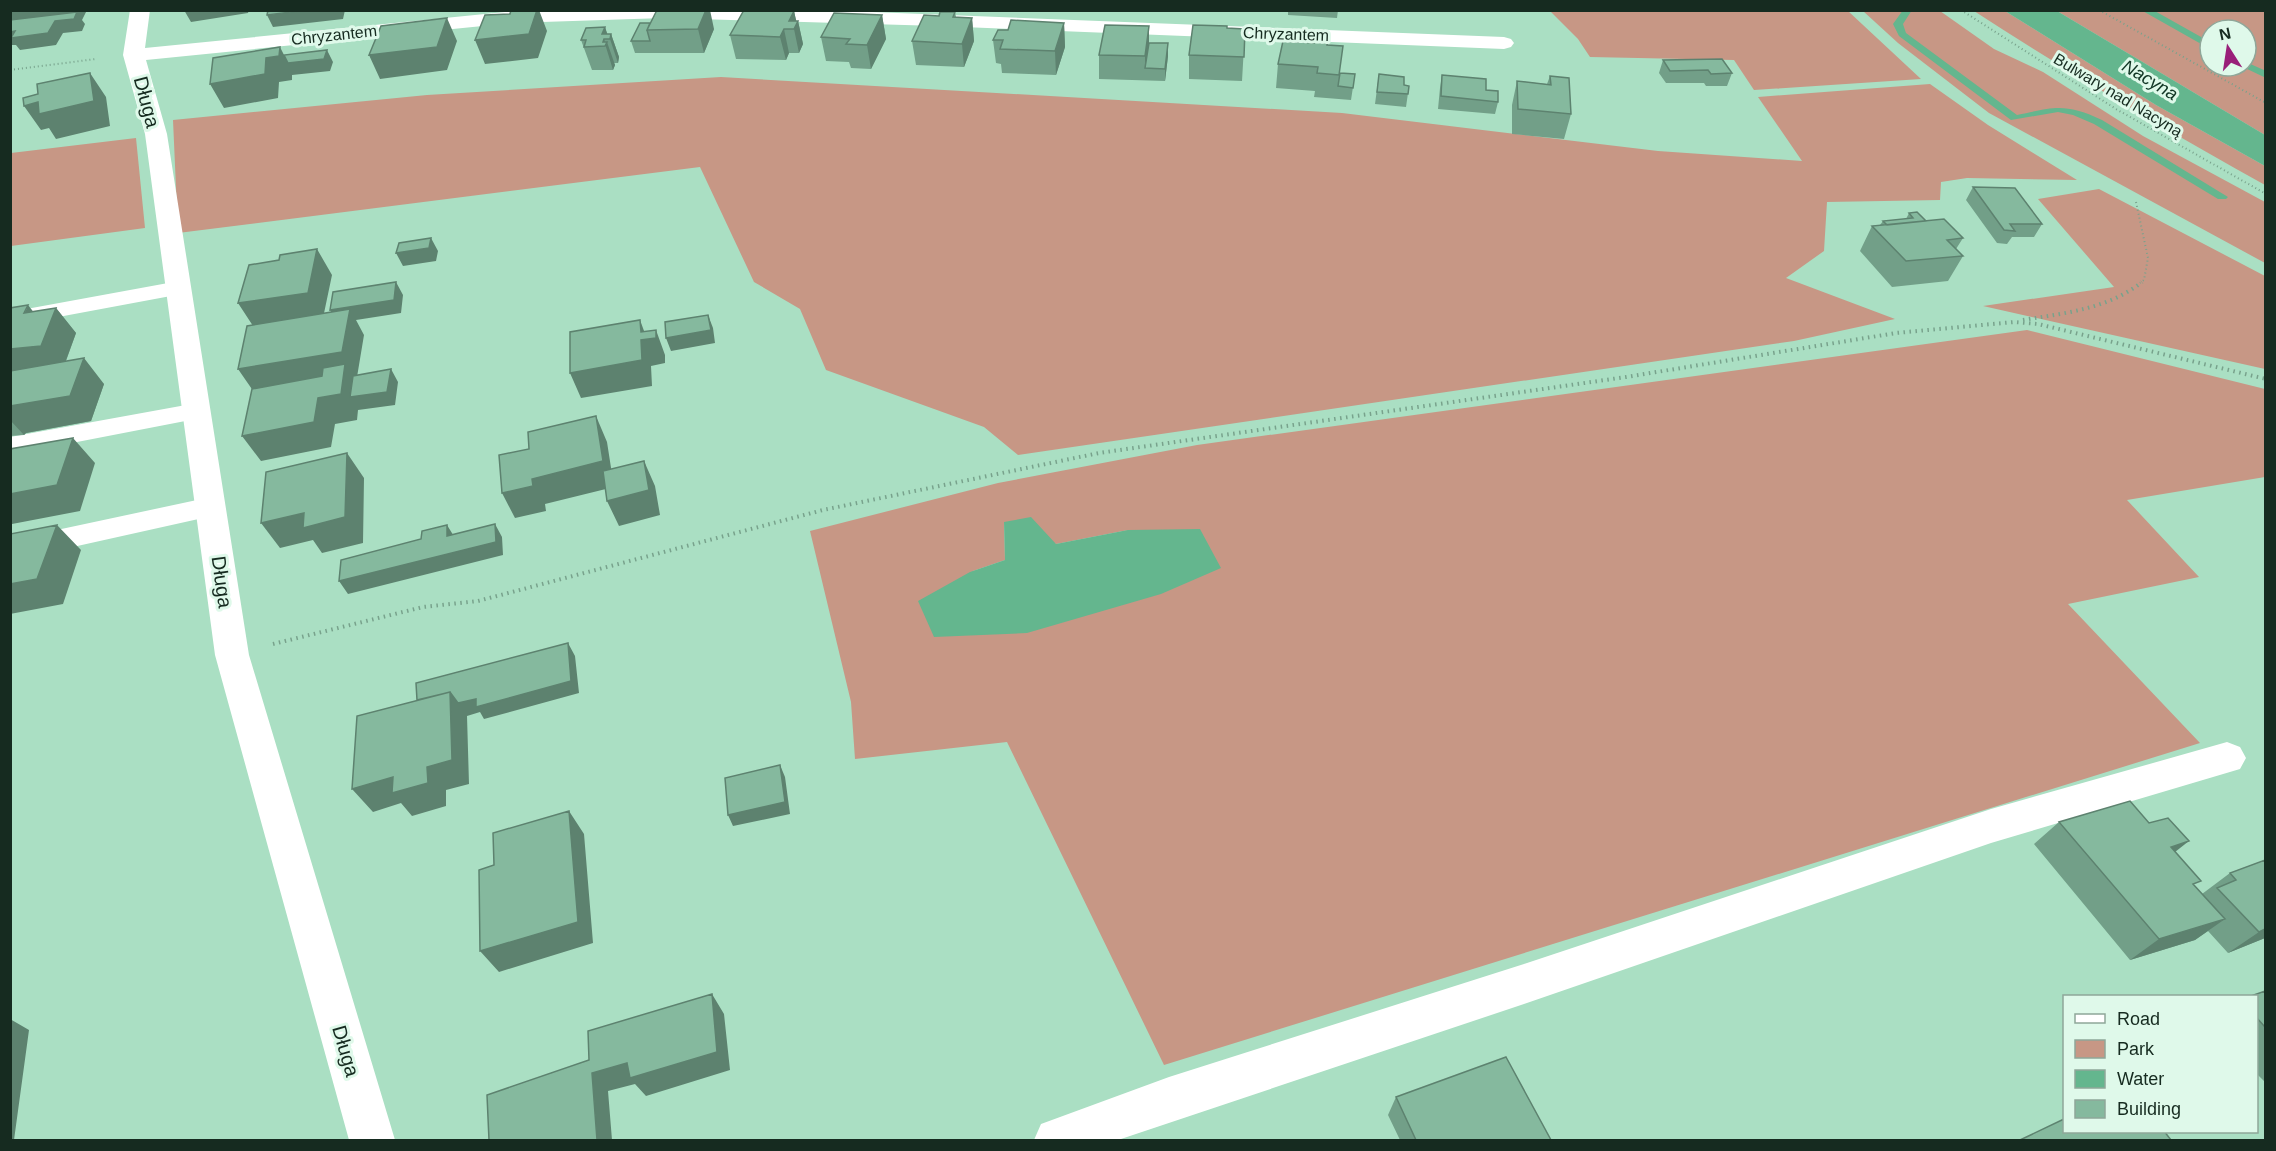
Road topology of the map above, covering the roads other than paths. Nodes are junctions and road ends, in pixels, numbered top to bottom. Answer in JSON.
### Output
{"nodes":[{"id":1,"x":140,"y":10,"type":"edge"},
{"id":2,"x":941,"y":15,"type":"edge"},
{"id":3,"x":1504,"y":43,"type":"dead end"},
{"id":4,"x":134,"y":55,"type":"junction"},
{"id":5,"x":179,"y":288,"type":"junction"},
{"id":6,"x":10,"y":319,"type":"edge"},
{"id":7,"x":197,"y":411,"type":"junction"},
{"id":8,"x":10,"y":446,"type":"edge"},
{"id":9,"x":211,"y":507,"type":"junction"},
{"id":10,"x":10,"y":551,"type":"edge"},
{"id":11,"x":2227,"y":758,"type":"dead end"},
{"id":12,"x":372,"y":1140,"type":"edge"},
{"id":13,"x":1057,"y":1140,"type":"edge"}],
"edges":[{"from":1,"to":4,"type":"street","name":"Długa"},
{"from":2,"to":3,"type":"street","name":"Chryzantem"},
{"from":2,"to":4,"type":"street","name":"Chryzantem"},
{"from":4,"to":5,"type":"street","name":"Długa"},
{"from":5,"to":6,"type":"lane"},
{"from":5,"to":7,"type":"street","name":"Długa"},
{"from":7,"to":8,"type":"lane"},
{"from":7,"to":9,"type":"street","name":"Długa"},
{"from":9,"to":10,"type":"lane"},
{"from":9,"to":12,"type":"street","name":"Długa"},
{"from":11,"to":13,"type":"street"}]}
